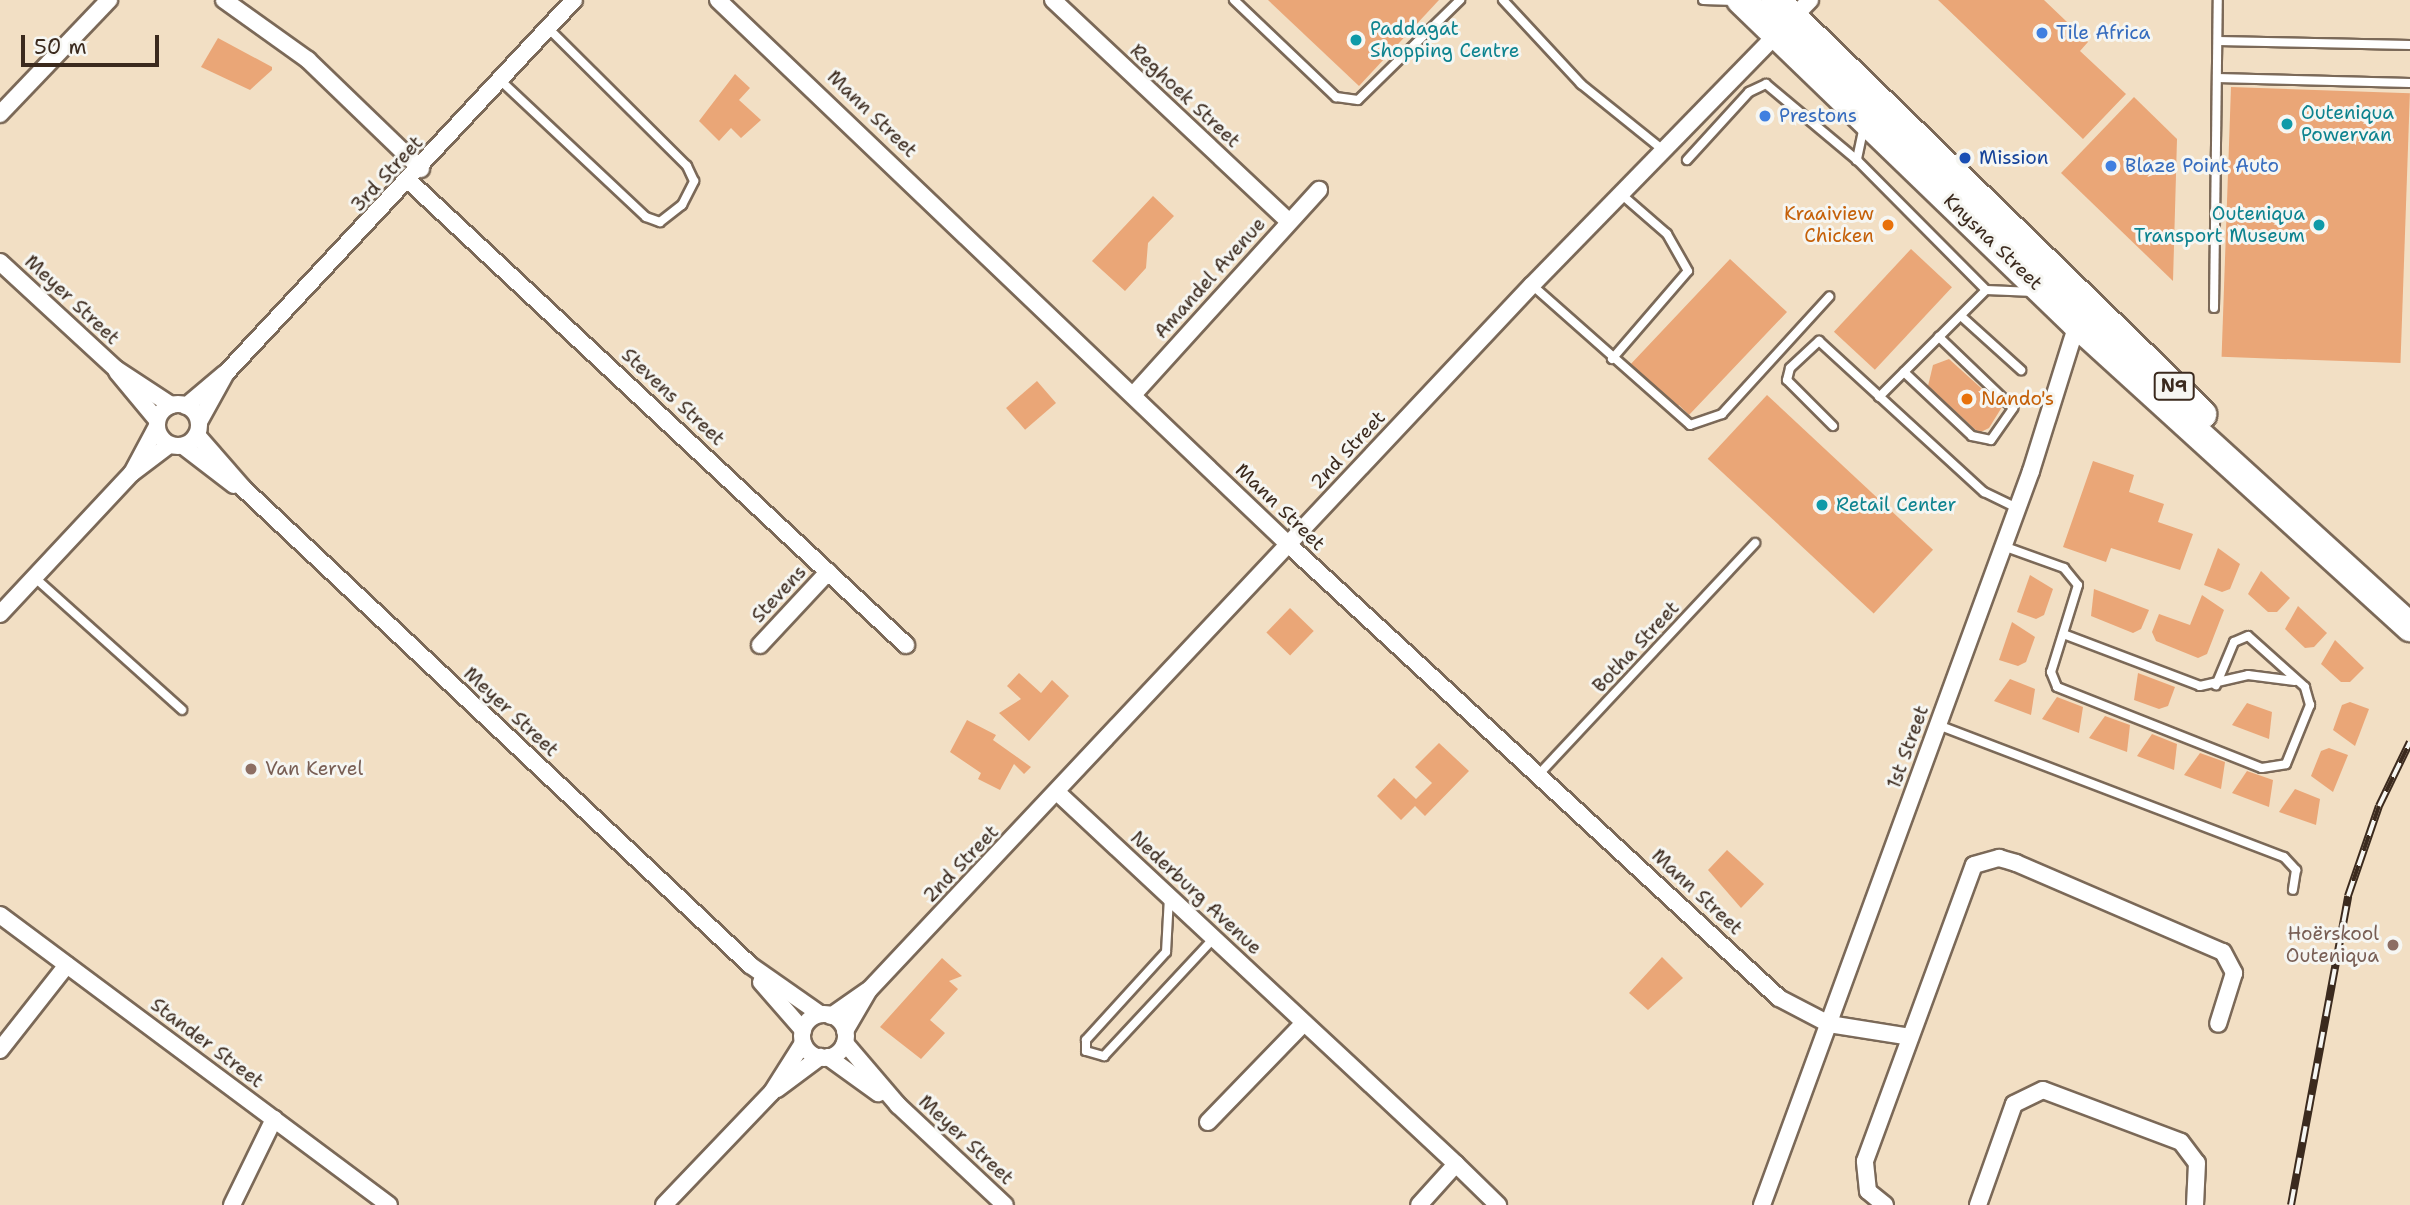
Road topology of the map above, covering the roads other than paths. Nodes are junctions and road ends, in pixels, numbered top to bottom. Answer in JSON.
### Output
{"nodes":[{"id":1,"x":109,"y":0,"type":"edge"},
{"id":2,"x":224,"y":0,"type":"edge"},
{"id":3,"x":574,"y":0,"type":"edge"},
{"id":4,"x":718,"y":0,"type":"edge"},
{"id":5,"x":1053,"y":0,"type":"edge"},
{"id":6,"x":1234,"y":0,"type":"edge"},
{"id":7,"x":1460,"y":0,"type":"edge"},
{"id":8,"x":1503,"y":0,"type":"edge"},
{"id":9,"x":1703,"y":0,"type":"edge"},
{"id":10,"x":1741,"y":0,"type":"edge"},
{"id":11,"x":2218,"y":0,"type":"edge"},
{"id":12,"x":1789,"y":13,"type":"edge"},
{"id":13,"x":548,"y":28,"type":"junction"},
{"id":14,"x":2218,"y":41,"type":"junction"},
{"id":15,"x":2410,"y":45,"type":"edge"},
{"id":16,"x":2217,"y":78,"type":"junction"},
{"id":17,"x":500,"y":80,"type":"junction"},
{"id":18,"x":2410,"y":83,"type":"edge"},
{"id":19,"x":0,"y":114,"type":"edge"},
{"id":20,"x":1866,"y":116,"type":"junction"},
{"id":21,"x":1663,"y":150,"type":"junction"},
{"id":22,"x":1687,"y":160,"type":"dead end"},
{"id":23,"x":1857,"y":160,"type":"junction"},
{"id":24,"x":421,"y":169,"type":"junction"},
{"id":25,"x":410,"y":181,"type":"junction"},
{"id":26,"x":1320,"y":190,"type":"dead end"},
{"id":27,"x":1621,"y":194,"type":"junction"},
{"id":28,"x":1289,"y":222,"type":"junction"},
{"id":29,"x":0,"y":262,"type":"edge"},
{"id":30,"x":1532,"y":285,"type":"junction"},
{"id":31,"x":1986,"y":290,"type":"junction"},
{"id":32,"x":2044,"y":291,"type":"junction"},
{"id":33,"x":1829,"y":297,"type":"dead end"},
{"id":34,"x":2214,"y":308,"type":"dead end"},
{"id":35,"x":2082,"y":312,"type":"junction"},
{"id":36,"x":1961,"y":316,"type":"junction"},
{"id":37,"x":1939,"y":337,"type":"junction"},
{"id":38,"x":1612,"y":359,"type":"junction"},
{"id":39,"x":116,"y":369,"type":"junction"},
{"id":40,"x":2021,"y":370,"type":"dead end"},
{"id":41,"x":1904,"y":372,"type":"junction"},
{"id":42,"x":226,"y":373,"type":"junction"},
{"id":43,"x":1133,"y":394,"type":"junction"},
{"id":44,"x":1879,"y":397,"type":"junction"},
{"id":45,"x":178,"y":405,"type":"junction"},
{"id":46,"x":156,"y":424,"type":"junction"},
{"id":47,"x":1833,"y":426,"type":"dead end"},
{"id":48,"x":198,"y":429,"type":"junction"},
{"id":49,"x":176,"y":445,"type":"junction"},
{"id":50,"x":132,"y":473,"type":"junction"},
{"id":51,"x":243,"y":488,"type":"junction"},
{"id":52,"x":2017,"y":508,"type":"junction"},
{"id":53,"x":1755,"y":543,"type":"dead end"},
{"id":54,"x":1289,"y":545,"type":"junction"},
{"id":55,"x":2003,"y":546,"type":"junction"},
{"id":56,"x":828,"y":572,"type":"junction"},
{"id":57,"x":34,"y":577,"type":"junction"},
{"id":58,"x":0,"y":614,"type":"edge"},
{"id":59,"x":2410,"y":627,"type":"edge"},
{"id":60,"x":2066,"y":635,"type":"junction"},
{"id":61,"x":760,"y":645,"type":"dead end"},
{"id":62,"x":906,"y":645,"type":"dead end"},
{"id":63,"x":2216,"y":685,"type":"junction"},
{"id":64,"x":2305,"y":687,"type":"junction"},
{"id":65,"x":182,"y":710,"type":"dead end"},
{"id":66,"x":1938,"y":725,"type":"junction"},
{"id":67,"x":1540,"y":773,"type":"junction"},
{"id":68,"x":1058,"y":793,"type":"junction"},
{"id":69,"x":2293,"y":890,"type":"dead end"},
{"id":70,"x":1169,"y":897,"type":"junction"},
{"id":71,"x":0,"y":915,"type":"edge"},
{"id":72,"x":1213,"y":938,"type":"junction"},
{"id":73,"x":67,"y":965,"type":"junction"},
{"id":74,"x":750,"y":965,"type":"junction"},
{"id":75,"x":869,"y":990,"type":"junction"},
{"id":76,"x":826,"y":1015,"type":"junction"},
{"id":77,"x":1304,"y":1023,"type":"junction"},
{"id":78,"x":1829,"y":1024,"type":"junction"},
{"id":79,"x":2218,"y":1024,"type":"dead end"},
{"id":80,"x":803,"y":1036,"type":"junction"},
{"id":81,"x":845,"y":1037,"type":"junction"},
{"id":82,"x":1910,"y":1037,"type":"junction"},
{"id":83,"x":0,"y":1050,"type":"edge"},
{"id":84,"x":824,"y":1057,"type":"junction"},
{"id":85,"x":772,"y":1092,"type":"junction"},
{"id":86,"x":898,"y":1105,"type":"junction"},
{"id":87,"x":274,"y":1119,"type":"junction"},
{"id":88,"x":1208,"y":1122,"type":"dead end"},
{"id":89,"x":1456,"y":1164,"type":"junction"},
{"id":90,"x":232,"y":1205,"type":"edge"},
{"id":91,"x":389,"y":1205,"type":"edge"},
{"id":92,"x":664,"y":1205,"type":"edge"},
{"id":93,"x":1005,"y":1205,"type":"edge"},
{"id":94,"x":1419,"y":1205,"type":"edge"},
{"id":95,"x":1497,"y":1205,"type":"edge"},
{"id":96,"x":1762,"y":1205,"type":"edge"},
{"id":97,"x":1885,"y":1205,"type":"edge"},
{"id":98,"x":1979,"y":1205,"type":"edge"},
{"id":99,"x":2195,"y":1205,"type":"edge"}],
"edges":[{"from":1,"to":19,"type":"street"},
{"from":2,"to":24,"type":"street"},
{"from":3,"to":13,"type":"street","name":"3rd Street"},
{"from":4,"to":43,"type":"street","name":"Mann Street"},
{"from":5,"to":28,"type":"street","name":"Reghoek Street"},
{"from":6,"to":7,"type":"lane"},
{"from":8,"to":21,"type":"lane"},
{"from":9,"to":10,"type":"lane"},
{"from":10,"to":12,"type":"highway","name":"Knysna Street","number":"N9"},
{"from":11,"to":14,"type":"lane"},
{"from":12,"to":20,"type":"highway","name":"Knysna Street","number":"N9"},
{"from":12,"to":21,"type":"street","name":"2nd Street"},
{"from":12,"to":35,"type":"highway","name":"Knysna Street","number":"N9"},
{"from":13,"to":17,"type":"street","name":"3rd Street"},
{"from":13,"to":17,"type":"lane"},
{"from":14,"to":15,"type":"lane"},
{"from":14,"to":16,"type":"lane"},
{"from":16,"to":18,"type":"lane"},
{"from":16,"to":34,"type":"lane"},
{"from":17,"to":24,"type":"street","name":"3rd Street"},
{"from":20,"to":23,"type":"lane"},
{"from":20,"to":32,"type":"highway","name":"Knysna Street","number":"N9"},
{"from":21,"to":27,"type":"street","name":"2nd Street"},
{"from":22,"to":23,"type":"lane"},
{"from":23,"to":31,"type":"lane"},
{"from":24,"to":25,"type":"street","name":"3rd Street"},
{"from":25,"to":42,"type":"street","name":"3rd Street"},
{"from":25,"to":56,"type":"street","name":"Stevens Street"},
{"from":26,"to":28,"type":"street","name":"Amandel Avenue"},
{"from":27,"to":30,"type":"street","name":"2nd Street"},
{"from":27,"to":38,"type":"lane"},
{"from":28,"to":43,"type":"street","name":"Amandel Avenue"},
{"from":29,"to":39,"type":"street","name":"Meyer Street"},
{"from":30,"to":38,"type":"lane"},
{"from":30,"to":54,"type":"street","name":"2nd Street"},
{"from":31,"to":32,"type":"lane"},
{"from":31,"to":36,"type":"lane"},
{"from":32,"to":35,"type":"highway","name":"Knysna Street","number":"N9"},
{"from":33,"to":38,"type":"lane"},
{"from":35,"to":52,"type":"street","name":"1st Street"},
{"from":35,"to":59,"type":"highway","name":"Knysna Street","number":"N9"},
{"from":36,"to":37,"type":"lane"},
{"from":36,"to":40,"type":"lane"},
{"from":37,"to":41,"type":"lane"},
{"from":37,"to":41,"type":"lane"},
{"from":39,"to":45,"type":"street","name":"Meyer Street"},
{"from":39,"to":46,"type":"street","name":"Meyer Street"},
{"from":41,"to":44,"type":"lane"},
{"from":42,"to":45,"type":"street","name":"3rd Street"},
{"from":42,"to":48,"type":"street","name":"3rd Street"},
{"from":43,"to":54,"type":"street","name":"Mann Street"},
{"from":44,"to":47,"type":"lane"},
{"from":44,"to":52,"type":"lane"},
{"from":45,"to":46,"type":"street","name":"3rd Street"},
{"from":45,"to":48,"type":"street","name":"Meyer Street"},
{"from":46,"to":49,"type":"street","name":"Meyer Street"},
{"from":46,"to":50,"type":"street"},
{"from":48,"to":49,"type":"street"},
{"from":48,"to":51,"type":"street","name":"Meyer Street"},
{"from":49,"to":50,"type":"street"},
{"from":49,"to":51,"type":"street","name":"Meyer Street"},
{"from":50,"to":57,"type":"street"},
{"from":51,"to":74,"type":"street","name":"Meyer Street"},
{"from":52,"to":55,"type":"street","name":"1st Street"},
{"from":53,"to":67,"type":"lane","name":"Botha Street"},
{"from":54,"to":67,"type":"street","name":"Mann Street"},
{"from":54,"to":68,"type":"street","name":"2nd Street"},
{"from":55,"to":60,"type":"lane"},
{"from":55,"to":66,"type":"street","name":"1st Street"},
{"from":56,"to":61,"type":"street","name":"Stevens"},
{"from":56,"to":62,"type":"street","name":"Stevens Street"},
{"from":57,"to":58,"type":"street"},
{"from":57,"to":65,"type":"lane"},
{"from":60,"to":63,"type":"lane"},
{"from":60,"to":64,"type":"lane"},
{"from":63,"to":64,"type":"lane"},
{"from":63,"to":64,"type":"lane"},
{"from":66,"to":69,"type":"lane"},
{"from":66,"to":78,"type":"street","name":"1st Street"},
{"from":67,"to":78,"type":"street","name":"Mann Street"},
{"from":68,"to":70,"type":"street","name":"Nederburg Avenue"},
{"from":68,"to":75,"type":"street","name":"2nd Street"},
{"from":70,"to":72,"type":"street","name":"Nederburg Avenue"},
{"from":70,"to":72,"type":"lane"},
{"from":71,"to":73,"type":"street","name":"Stander Street"},
{"from":72,"to":77,"type":"street","name":"Nederburg Avenue"},
{"from":73,"to":83,"type":"street"},
{"from":73,"to":87,"type":"street","name":"Stander Street"},
{"from":74,"to":76,"type":"street","name":"Meyer Street"},
{"from":74,"to":80,"type":"street","name":"Meyer Street"},
{"from":75,"to":76,"type":"street","name":"2nd Street"},
{"from":75,"to":81,"type":"street","name":"2nd Street"},
{"from":76,"to":80,"type":"street","name":"2nd Street"},
{"from":76,"to":81,"type":"street","name":"Meyer Street"},
{"from":77,"to":88,"type":"street"},
{"from":77,"to":89,"type":"street","name":"Nederburg Avenue"},
{"from":78,"to":82,"type":"street","name":"Mann Street"},
{"from":78,"to":96,"type":"street","name":"1st Street"},
{"from":79,"to":82,"type":"street"},
{"from":80,"to":84,"type":"street","name":"Meyer Street"},
{"from":80,"to":85,"type":"street"},
{"from":81,"to":84,"type":"street","name":"2nd Street"},
{"from":81,"to":86,"type":"street","name":"Meyer Street"},
{"from":82,"to":97,"type":"street"},
{"from":84,"to":85,"type":"street"},
{"from":84,"to":86,"type":"street","name":"Meyer Street"},
{"from":85,"to":92,"type":"street"},
{"from":86,"to":93,"type":"street","name":"Meyer Street"},
{"from":87,"to":90,"type":"street"},
{"from":87,"to":91,"type":"street","name":"Stander Street"},
{"from":89,"to":94,"type":"street"},
{"from":89,"to":95,"type":"street","name":"Nederburg Avenue"},
{"from":98,"to":99,"type":"street"}]}
